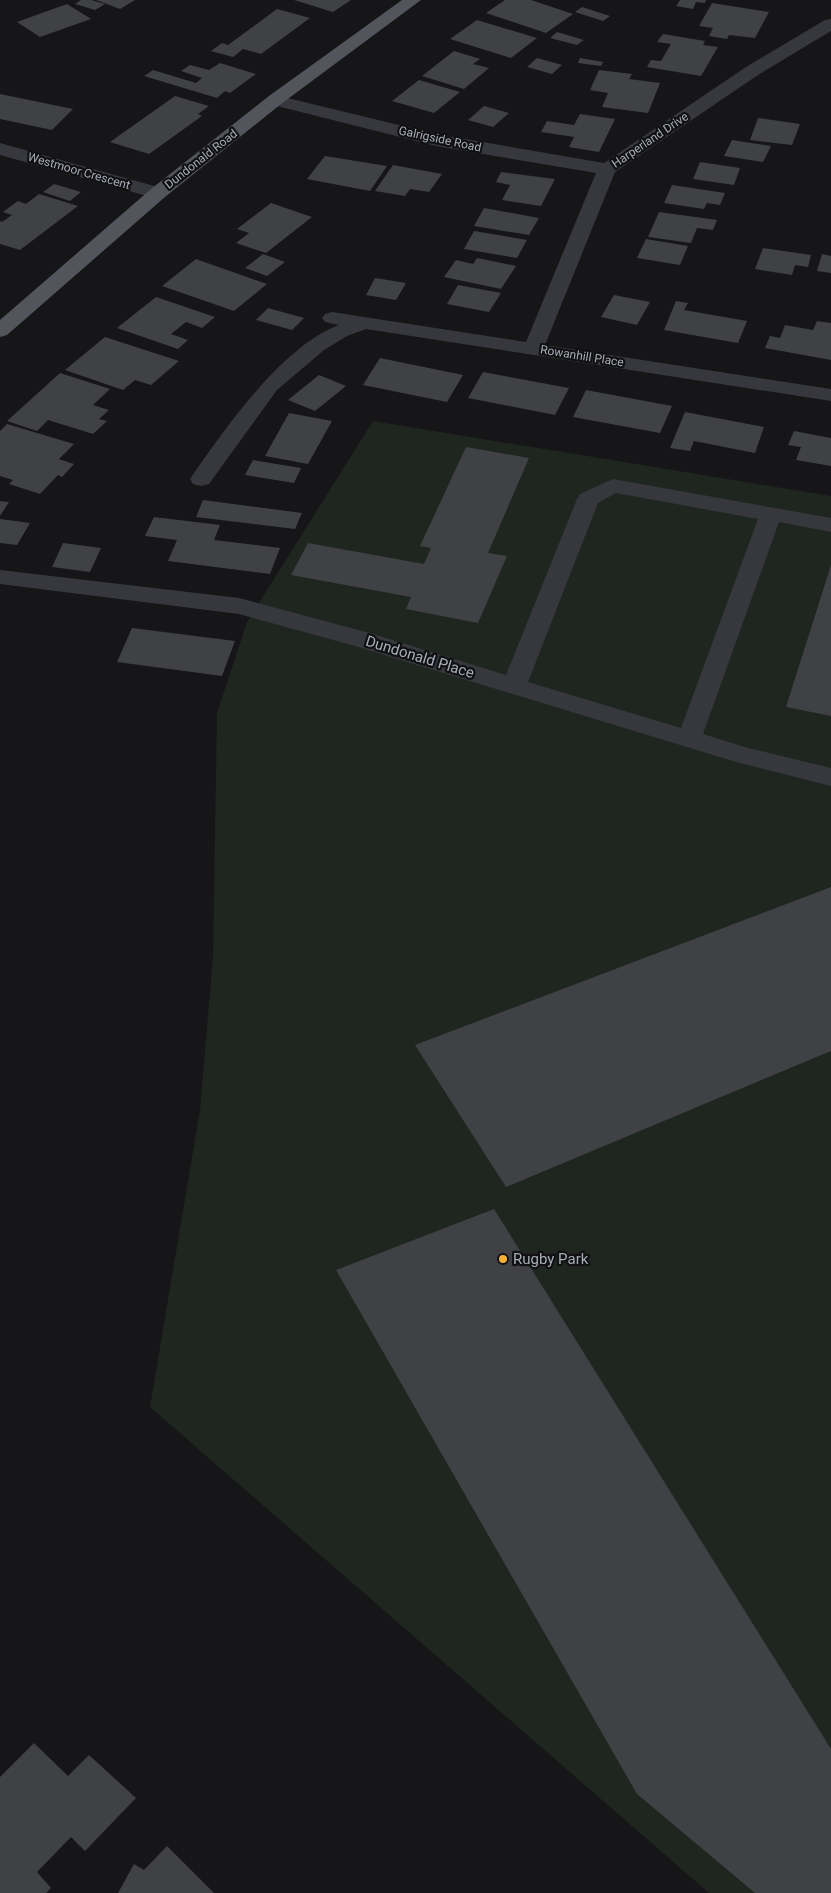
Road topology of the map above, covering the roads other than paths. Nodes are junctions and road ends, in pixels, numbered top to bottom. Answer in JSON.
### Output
{"nodes":[{"id":1,"x":412,"y":0,"type":"edge"},
{"id":2,"x":827,"y":30,"type":"edge"},
{"id":3,"x":275,"y":100,"type":"junction"},
{"id":4,"x":0,"y":149,"type":"edge"},
{"id":5,"x":607,"y":169,"type":"junction"},
{"id":6,"x":158,"y":193,"type":"junction"},
{"id":7,"x":332,"y":318,"type":"dead end"},
{"id":8,"x":367,"y":323,"type":"junction"},
{"id":9,"x":0,"y":331,"type":"edge"},
{"id":10,"x":533,"y":348,"type":"junction"},
{"id":11,"x":831,"y":395,"type":"edge"},
{"id":12,"x":201,"y":479,"type":"dead end"},
{"id":13,"x":771,"y":514,"type":"junction"},
{"id":14,"x":831,"y":525,"type":"edge"},
{"id":15,"x":0,"y":577,"type":"edge"},
{"id":16,"x":514,"y":686,"type":"junction"},
{"id":17,"x":689,"y":739,"type":"junction"},
{"id":18,"x":831,"y":777,"type":"edge"}],
"edges":[{"from":1,"to":3,"type":"main road","name":"Dundonald Road"},
{"from":2,"to":5,"type":"street","name":"Harperland Drive"},
{"from":3,"to":5,"type":"street","name":"Galrigside Road"},
{"from":3,"to":6,"type":"main road","name":"Dundonald Road"},
{"from":4,"to":6,"type":"street","name":"Westmoor Crescent"},
{"from":5,"to":10,"type":"street","name":"Harperland Drive"},
{"from":6,"to":9,"type":"main road","name":"Dundonald Road"},
{"from":7,"to":8,"type":"street","name":"Rowanhill Place"},
{"from":8,"to":10,"type":"street","name":"Rowanhill Place"},
{"from":8,"to":12,"type":"street"},
{"from":10,"to":11,"type":"street","name":"Rowanhill Place"},
{"from":13,"to":14,"type":"street"},
{"from":13,"to":16,"type":"street"},
{"from":13,"to":17,"type":"street"},
{"from":15,"to":16,"type":"street","name":"Dundonald Place"},
{"from":16,"to":17,"type":"street","name":"Dundonald Place"},
{"from":17,"to":18,"type":"street","name":"Dundonald Place"}]}
